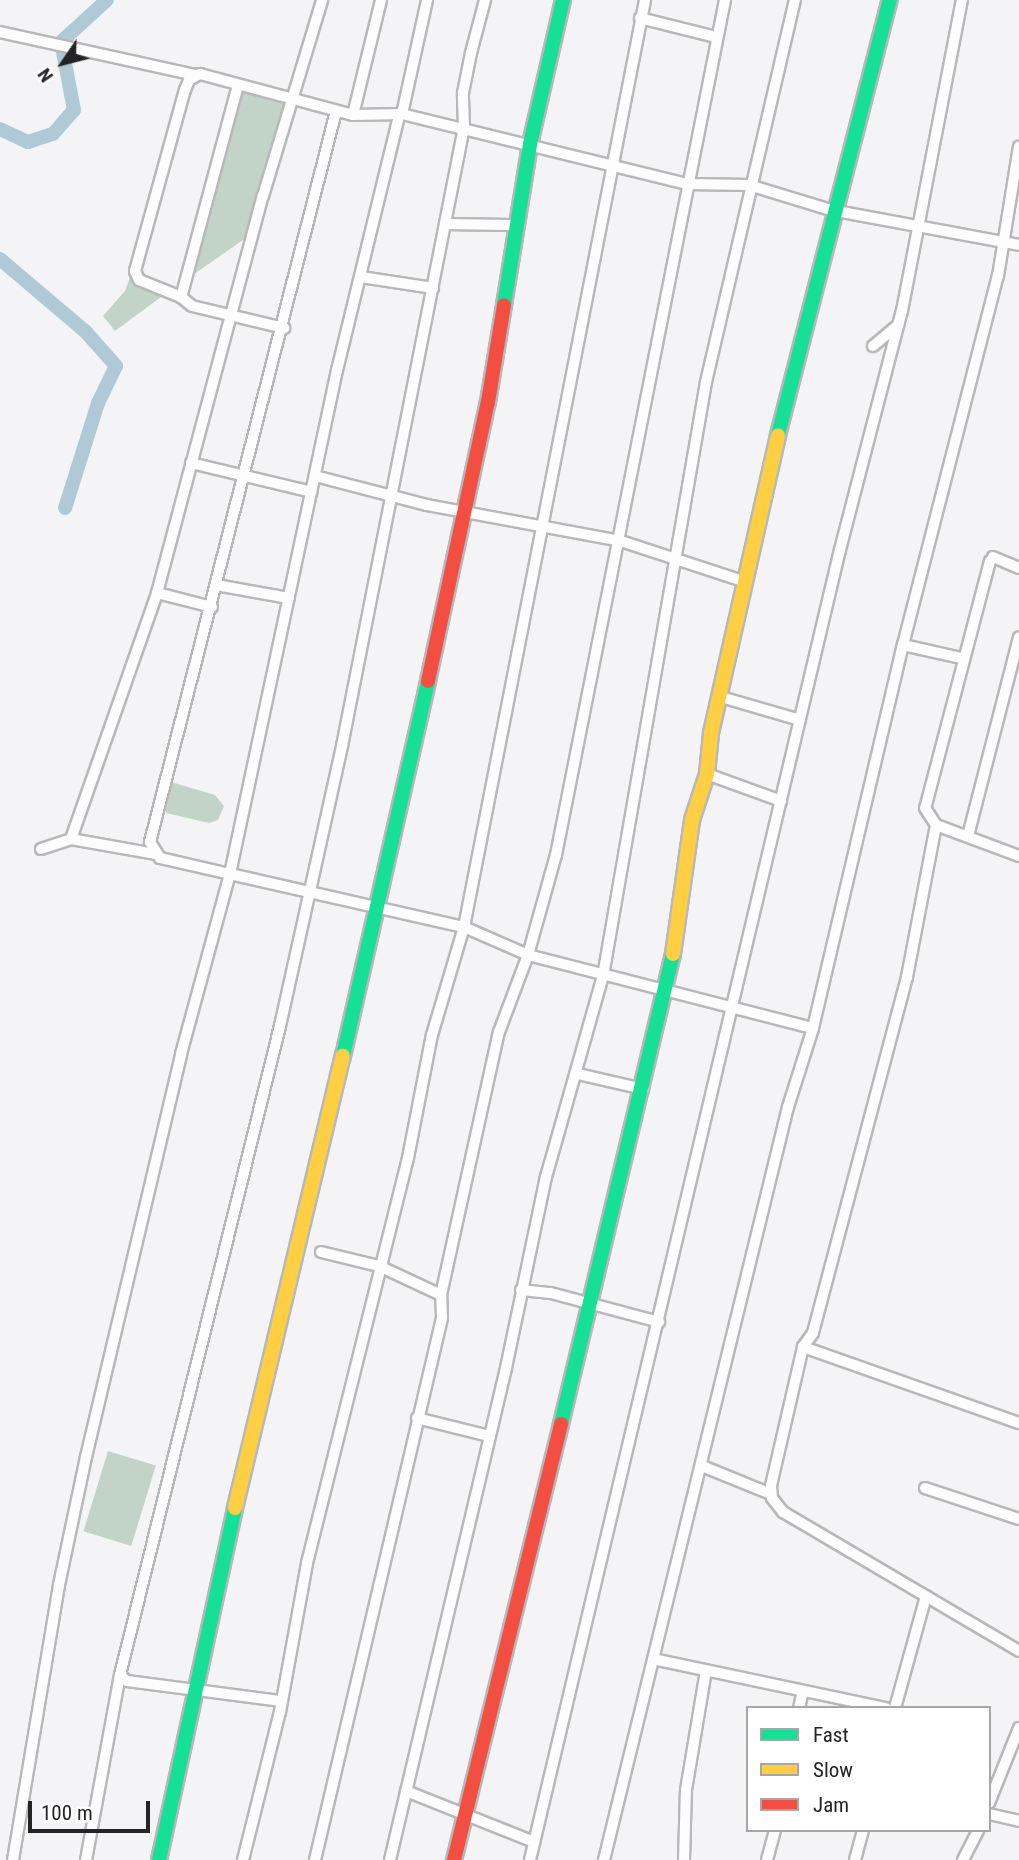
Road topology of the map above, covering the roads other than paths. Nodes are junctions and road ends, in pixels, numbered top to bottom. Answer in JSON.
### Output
{"nodes":[{"id":1,"x":322,"y":0,"type":"edge"},
{"id":2,"x":427,"y":0,"type":"edge"},
{"id":3,"x":485,"y":0,"type":"edge"},
{"id":4,"x":563,"y":0,"type":"edge"},
{"id":5,"x":645,"y":0,"type":"edge"},
{"id":6,"x":725,"y":0,"type":"edge"},
{"id":7,"x":795,"y":0,"type":"edge"},
{"id":8,"x":890,"y":0,"type":"edge"},
{"id":9,"x":962,"y":0,"type":"edge"},
{"id":10,"x":378,"y":1,"type":"edge"},
{"id":11,"x":640,"y":18,"type":"junction"},
{"id":12,"x":0,"y":32,"type":"edge"},
{"id":13,"x":716,"y":37,"type":"junction"},
{"id":14,"x":195,"y":75,"type":"junction"},
{"id":15,"x":238,"y":85,"type":"junction"},
{"id":16,"x":291,"y":101,"type":"junction"},
{"id":17,"x":336,"y":111,"type":"junction"},
{"id":18,"x":353,"y":115,"type":"junction"},
{"id":19,"x":401,"y":115,"type":"junction"},
{"id":20,"x":464,"y":127,"type":"junction"},
{"id":21,"x":530,"y":144,"type":"junction"},
{"id":22,"x":1019,"y":147,"type":"edge"},
{"id":23,"x":614,"y":166,"type":"junction"},
{"id":24,"x":688,"y":184,"type":"junction"},
{"id":25,"x":749,"y":185,"type":"junction"},
{"id":26,"x":831,"y":210,"type":"junction"},
{"id":27,"x":445,"y":224,"type":"junction"},
{"id":28,"x":510,"y":225,"type":"dead end"},
{"id":29,"x":919,"y":228,"type":"junction"},
{"id":30,"x":1001,"y":240,"type":"junction"},
{"id":31,"x":1019,"y":245,"type":"edge"},
{"id":32,"x":361,"y":277,"type":"junction"},
{"id":33,"x":433,"y":288,"type":"junction"},
{"id":34,"x":181,"y":297,"type":"junction"},
{"id":35,"x":230,"y":315,"type":"junction"},
{"id":36,"x":898,"y":325,"type":"junction"},
{"id":37,"x":284,"y":328,"type":"junction"},
{"id":38,"x":873,"y":346,"type":"dead end"},
{"id":39,"x":191,"y":463,"type":"junction"},
{"id":40,"x":242,"y":475,"type":"junction"},
{"id":41,"x":315,"y":476,"type":"junction"},
{"id":42,"x":312,"y":492,"type":"junction"},
{"id":43,"x":392,"y":497,"type":"junction"},
{"id":44,"x":464,"y":512,"type":"junction"},
{"id":45,"x":542,"y":526,"type":"junction"},
{"id":46,"x":621,"y":541,"type":"junction"},
{"id":47,"x":675,"y":558,"type":"junction"},
{"id":48,"x":1019,"y":568,"type":"edge"},
{"id":49,"x":746,"y":582,"type":"junction"},
{"id":50,"x":216,"y":585,"type":"junction"},
{"id":51,"x":157,"y":593,"type":"junction"},
{"id":52,"x":289,"y":598,"type":"junction"},
{"id":53,"x":212,"y":607,"type":"junction"},
{"id":54,"x":1019,"y":638,"type":"edge"},
{"id":55,"x":903,"y":645,"type":"junction"},
{"id":56,"x":961,"y":658,"type":"junction"},
{"id":57,"x":721,"y":697,"type":"junction"},
{"id":58,"x":800,"y":720,"type":"junction"},
{"id":59,"x":707,"y":775,"type":"junction"},
{"id":60,"x":780,"y":801,"type":"junction"},
{"id":61,"x":936,"y":825,"type":"junction"},
{"id":62,"x":968,"y":836,"type":"junction"},
{"id":63,"x":71,"y":839,"type":"junction"},
{"id":64,"x":41,"y":849,"type":"dead end"},
{"id":65,"x":155,"y":854,"type":"junction"},
{"id":66,"x":1019,"y":855,"type":"edge"},
{"id":67,"x":230,"y":874,"type":"junction"},
{"id":68,"x":309,"y":889,"type":"junction"},
{"id":69,"x":380,"y":905,"type":"junction"},
{"id":70,"x":464,"y":927,"type":"junction"},
{"id":71,"x":528,"y":955,"type":"junction"},
{"id":72,"x":603,"y":976,"type":"junction"},
{"id":73,"x":667,"y":992,"type":"junction"},
{"id":74,"x":735,"y":1007,"type":"junction"},
{"id":75,"x":813,"y":1027,"type":"junction"},
{"id":76,"x":578,"y":1074,"type":"junction"},
{"id":77,"x":643,"y":1089,"type":"junction"},
{"id":78,"x":321,"y":1252,"type":"dead end"},
{"id":79,"x":379,"y":1266,"type":"junction"},
{"id":80,"x":521,"y":1290,"type":"junction"},
{"id":81,"x":441,"y":1295,"type":"junction"},
{"id":82,"x":593,"y":1305,"type":"junction"},
{"id":83,"x":659,"y":1322,"type":"junction"},
{"id":84,"x":803,"y":1347,"type":"junction"},
{"id":85,"x":417,"y":1418,"type":"junction"},
{"id":86,"x":1019,"y":1423,"type":"edge"},
{"id":87,"x":489,"y":1436,"type":"junction"},
{"id":88,"x":702,"y":1466,"type":"junction"},
{"id":89,"x":925,"y":1488,"type":"dead end"},
{"id":90,"x":771,"y":1494,"type":"junction"},
{"id":91,"x":1019,"y":1519,"type":"edge"},
{"id":92,"x":926,"y":1596,"type":"junction"},
{"id":93,"x":428,"y":1640,"type":"dead end"},
{"id":94,"x":438,"y":1649,"type":"junction"},
{"id":95,"x":1019,"y":1651,"type":"edge"},
{"id":96,"x":653,"y":1659,"type":"junction"},
{"id":97,"x":706,"y":1671,"type":"junction"},
{"id":98,"x":120,"y":1675,"type":"junction"},
{"id":99,"x":196,"y":1688,"type":"junction"},
{"id":100,"x":803,"y":1690,"type":"junction"},
{"id":101,"x":282,"y":1701,"type":"junction"},
{"id":102,"x":799,"y":1706,"type":"edge"},
{"id":103,"x":877,"y":1706,"type":"edge"},
{"id":104,"x":896,"y":1706,"type":"edge"},
{"id":105,"x":1019,"y":1728,"type":"edge"},
{"id":106,"x":406,"y":1791,"type":"junction"},
{"id":107,"x":991,"y":1798,"type":"edge"},
{"id":108,"x":465,"y":1814,"type":"junction"},
{"id":109,"x":991,"y":1814,"type":"edge"},
{"id":110,"x":1019,"y":1821,"type":"edge"},
{"id":111,"x":774,"y":1832,"type":"edge"},
{"id":112,"x":862,"y":1832,"type":"edge"},
{"id":113,"x":977,"y":1832,"type":"edge"},
{"id":114,"x":534,"y":1842,"type":"junction"},
{"id":115,"x":13,"y":1860,"type":"edge"},
{"id":116,"x":86,"y":1860,"type":"edge"},
{"id":117,"x":159,"y":1860,"type":"edge"},
{"id":118,"x":243,"y":1860,"type":"edge"},
{"id":119,"x":315,"y":1860,"type":"edge"},
{"id":120,"x":390,"y":1860,"type":"edge"},
{"id":121,"x":454,"y":1860,"type":"edge"},
{"id":122,"x":530,"y":1860,"type":"edge"},
{"id":123,"x":604,"y":1860,"type":"edge"},
{"id":124,"x":682,"y":1860,"type":"edge"},
{"id":125,"x":767,"y":1860,"type":"edge"},
{"id":126,"x":855,"y":1860,"type":"edge"},
{"id":127,"x":963,"y":1860,"type":"edge"}],
"edges":[{"from":1,"to":16,"type":"street"},
{"from":2,"to":19,"type":"street"},
{"from":3,"to":20,"type":"street"},
{"from":4,"to":21,"type":"street"},
{"from":5,"to":11,"type":"street"},
{"from":6,"to":13,"type":"street"},
{"from":7,"to":25,"type":"street"},
{"from":8,"to":26,"type":"street"},
{"from":9,"to":29,"type":"street"},
{"from":10,"to":18,"type":"street"},
{"from":11,"to":13,"type":"street"},
{"from":11,"to":23,"type":"street"},
{"from":12,"to":14,"type":"street"},
{"from":13,"to":24,"type":"street"},
{"from":14,"to":15,"type":"street"},
{"from":14,"to":34,"type":"street"},
{"from":15,"to":16,"type":"street"},
{"from":15,"to":34,"type":"street"},
{"from":16,"to":17,"type":"street"},
{"from":16,"to":35,"type":"street"},
{"from":17,"to":18,"type":"street"},
{"from":17,"to":37,"type":"street"},
{"from":18,"to":19,"type":"street"},
{"from":19,"to":20,"type":"street"},
{"from":19,"to":32,"type":"street"},
{"from":20,"to":21,"type":"street"},
{"from":20,"to":27,"type":"street"},
{"from":21,"to":23,"type":"street"},
{"from":21,"to":44,"type":"street"},
{"from":22,"to":30,"type":"street"},
{"from":23,"to":24,"type":"street"},
{"from":23,"to":45,"type":"street"},
{"from":24,"to":25,"type":"street"},
{"from":24,"to":46,"type":"street"},
{"from":25,"to":26,"type":"street"},
{"from":25,"to":47,"type":"street"},
{"from":26,"to":29,"type":"street"},
{"from":26,"to":49,"type":"street"},
{"from":27,"to":28,"type":"street"},
{"from":27,"to":33,"type":"street"},
{"from":29,"to":30,"type":"street"},
{"from":29,"to":36,"type":"street"},
{"from":30,"to":31,"type":"street"},
{"from":30,"to":55,"type":"street"},
{"from":32,"to":33,"type":"street"},
{"from":32,"to":41,"type":"street"},
{"from":33,"to":43,"type":"street"},
{"from":34,"to":35,"type":"street"},
{"from":35,"to":37,"type":"street"},
{"from":35,"to":39,"type":"street"},
{"from":36,"to":38,"type":"street"},
{"from":36,"to":58,"type":"street"},
{"from":37,"to":40,"type":"street"},
{"from":39,"to":40,"type":"street"},
{"from":39,"to":51,"type":"street"},
{"from":40,"to":42,"type":"street"},
{"from":40,"to":50,"type":"street"},
{"from":41,"to":42,"type":"street"},
{"from":41,"to":43,"type":"street"},
{"from":42,"to":52,"type":"street"},
{"from":43,"to":44,"type":"street"},
{"from":43,"to":68,"type":"street"},
{"from":44,"to":45,"type":"street"},
{"from":44,"to":69,"type":"street"},
{"from":45,"to":46,"type":"street"},
{"from":45,"to":70,"type":"street"},
{"from":46,"to":47,"type":"street"},
{"from":46,"to":71,"type":"street"},
{"from":47,"to":49,"type":"street"},
{"from":47,"to":72,"type":"street"},
{"from":48,"to":56,"type":"street"},
{"from":49,"to":57,"type":"street"},
{"from":50,"to":52,"type":"street"},
{"from":50,"to":53,"type":"street"},
{"from":51,"to":53,"type":"street"},
{"from":51,"to":63,"type":"street"},
{"from":52,"to":67,"type":"street"},
{"from":53,"to":65,"type":"street"},
{"from":54,"to":62,"type":"street"},
{"from":55,"to":56,"type":"street"},
{"from":55,"to":75,"type":"street"},
{"from":56,"to":61,"type":"street"},
{"from":57,"to":58,"type":"street"},
{"from":57,"to":59,"type":"street"},
{"from":58,"to":60,"type":"street"},
{"from":59,"to":60,"type":"street"},
{"from":59,"to":73,"type":"street"},
{"from":60,"to":74,"type":"street"},
{"from":61,"to":62,"type":"street"},
{"from":61,"to":84,"type":"street"},
{"from":62,"to":66,"type":"street"},
{"from":63,"to":64,"type":"street"},
{"from":63,"to":65,"type":"street"},
{"from":65,"to":67,"type":"street"},
{"from":67,"to":68,"type":"street"},
{"from":67,"to":115,"type":"street"},
{"from":68,"to":69,"type":"street"},
{"from":68,"to":98,"type":"street"},
{"from":69,"to":70,"type":"street"},
{"from":69,"to":99,"type":"street"},
{"from":70,"to":71,"type":"street"},
{"from":70,"to":79,"type":"street"},
{"from":71,"to":72,"type":"street"},
{"from":71,"to":81,"type":"street"},
{"from":72,"to":73,"type":"street"},
{"from":72,"to":76,"type":"street"},
{"from":73,"to":74,"type":"street"},
{"from":73,"to":77,"type":"street"},
{"from":74,"to":75,"type":"street"},
{"from":74,"to":83,"type":"street"},
{"from":75,"to":88,"type":"street"},
{"from":76,"to":77,"type":"street"},
{"from":76,"to":80,"type":"street"},
{"from":77,"to":82,"type":"street"},
{"from":78,"to":79,"type":"street"},
{"from":79,"to":81,"type":"street"},
{"from":79,"to":101,"type":"street"},
{"from":80,"to":82,"type":"street"},
{"from":80,"to":87,"type":"street"},
{"from":81,"to":85,"type":"street"},
{"from":82,"to":83,"type":"street"},
{"from":82,"to":108,"type":"street"},
{"from":83,"to":114,"type":"street"},
{"from":84,"to":86,"type":"street"},
{"from":84,"to":90,"type":"street"},
{"from":85,"to":87,"type":"street"},
{"from":85,"to":119,"type":"street"},
{"from":87,"to":94,"type":"street"},
{"from":88,"to":90,"type":"street"},
{"from":88,"to":96,"type":"street"},
{"from":89,"to":91,"type":"street"},
{"from":90,"to":92,"type":"street"},
{"from":92,"to":95,"type":"street"},
{"from":92,"to":104,"type":"street"},
{"from":93,"to":94,"type":"street"},
{"from":94,"to":106,"type":"street"},
{"from":96,"to":97,"type":"street"},
{"from":96,"to":123,"type":"street"},
{"from":97,"to":100,"type":"street"},
{"from":97,"to":124,"type":"street"},
{"from":98,"to":99,"type":"street"},
{"from":98,"to":116,"type":"street"},
{"from":99,"to":101,"type":"street"},
{"from":99,"to":117,"type":"street"},
{"from":100,"to":102,"type":"street"},
{"from":100,"to":103,"type":"street"},
{"from":101,"to":118,"type":"street"},
{"from":105,"to":107,"type":"street"},
{"from":106,"to":108,"type":"street"},
{"from":106,"to":120,"type":"street"},
{"from":108,"to":114,"type":"street"},
{"from":108,"to":121,"type":"street"},
{"from":109,"to":110,"type":"street"},
{"from":111,"to":125,"type":"street"},
{"from":112,"to":126,"type":"street"},
{"from":113,"to":127,"type":"street"},
{"from":114,"to":122,"type":"street"}]}
